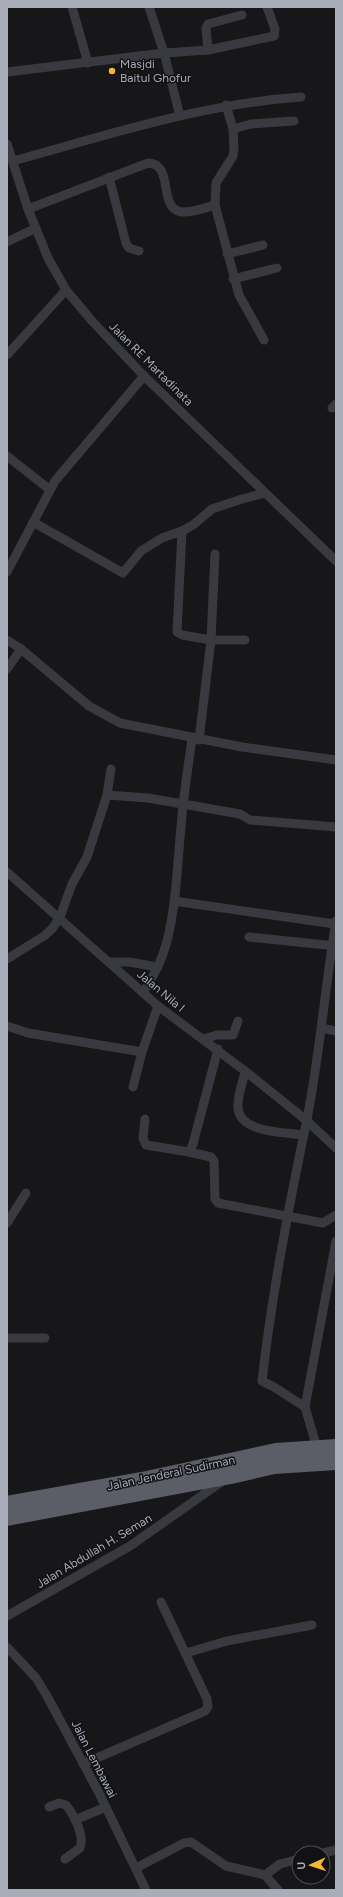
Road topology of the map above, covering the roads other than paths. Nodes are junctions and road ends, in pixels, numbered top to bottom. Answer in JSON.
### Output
{"nodes":[{"id":1,"x":72,"y":7,"type":"edge"},
{"id":2,"x":149,"y":7,"type":"edge"},
{"id":3,"x":267,"y":7,"type":"edge"},
{"id":4,"x":242,"y":15,"type":"dead end"},
{"id":5,"x":208,"y":50,"type":"junction"},
{"id":6,"x":164,"y":53,"type":"junction"},
{"id":7,"x":88,"y":63,"type":"junction"},
{"id":8,"x":7,"y":72,"type":"edge"},
{"id":9,"x":301,"y":97,"type":"dead end"},
{"id":10,"x":226,"y":105,"type":"junction"},
{"id":11,"x":180,"y":116,"type":"junction"},
{"id":12,"x":294,"y":120,"type":"dead end"},
{"id":13,"x":233,"y":129,"type":"junction"},
{"id":14,"x":7,"y":145,"type":"edge"},
{"id":15,"x":12,"y":161,"type":"junction"},
{"id":16,"x":109,"y":177,"type":"junction"},
{"id":17,"x":215,"y":205,"type":"junction"},
{"id":18,"x":28,"y":209,"type":"junction"},
{"id":19,"x":36,"y":228,"type":"junction"},
{"id":20,"x":7,"y":242,"type":"edge"},
{"id":21,"x":263,"y":245,"type":"dead end"},
{"id":22,"x":139,"y":251,"type":"dead end"},
{"id":23,"x":227,"y":254,"type":"junction"},
{"id":24,"x":277,"y":268,"type":"dead end"},
{"id":25,"x":233,"y":279,"type":"junction"},
{"id":26,"x":66,"y":290,"type":"junction"},
{"id":27,"x":264,"y":340,"type":"dead end"},
{"id":28,"x":7,"y":355,"type":"edge"},
{"id":29,"x":144,"y":376,"type":"junction"},
{"id":30,"x":7,"y":456,"type":"edge"},
{"id":31,"x":49,"y":489,"type":"junction"},
{"id":32,"x":269,"y":497,"type":"junction"},
{"id":33,"x":32,"y":522,"type":"junction"},
{"id":34,"x":181,"y":536,"type":"junction"},
{"id":35,"x":215,"y":554,"type":"dead end"},
{"id":36,"x":336,"y":560,"type":"edge"},
{"id":37,"x":7,"y":572,"type":"edge"},
{"id":38,"x":7,"y":640,"type":"edge"},
{"id":39,"x":211,"y":640,"type":"junction"},
{"id":40,"x":245,"y":640,"type":"dead end"},
{"id":41,"x":22,"y":649,"type":"junction"},
{"id":42,"x":7,"y":669,"type":"edge"},
{"id":43,"x":196,"y":739,"type":"junction"},
{"id":44,"x":336,"y":760,"type":"edge"},
{"id":45,"x":111,"y":769,"type":"dead end"},
{"id":46,"x":107,"y":795,"type":"junction"},
{"id":47,"x":183,"y":804,"type":"junction"},
{"id":48,"x":336,"y":827,"type":"edge"},
{"id":49,"x":7,"y":872,"type":"edge"},
{"id":50,"x":174,"y":901,"type":"junction"},
{"id":51,"x":60,"y":918,"type":"junction"},
{"id":52,"x":336,"y":921,"type":"edge"},
{"id":53,"x":336,"y":924,"type":"edge"},
{"id":54,"x":248,"y":937,"type":"dead end"},
{"id":55,"x":335,"y":945,"type":"edge"},
{"id":56,"x":7,"y":958,"type":"edge"},
{"id":57,"x":109,"y":962,"type":"junction"},
{"id":58,"x":158,"y":967,"type":"junction"},
{"id":59,"x":143,"y":992,"type":"junction"},
{"id":60,"x":158,"y":1006,"type":"junction"},
{"id":61,"x":238,"y":1021,"type":"dead end"},
{"id":62,"x":7,"y":1026,"type":"edge"},
{"id":63,"x":328,"y":1030,"type":"edge"},
{"id":64,"x":203,"y":1039,"type":"junction"},
{"id":65,"x":218,"y":1049,"type":"junction"},
{"id":66,"x":142,"y":1052,"type":"junction"},
{"id":67,"x":245,"y":1070,"type":"junction"},
{"id":68,"x":133,"y":1087,"type":"dead end"},
{"id":69,"x":145,"y":1119,"type":"dead end"},
{"id":70,"x":309,"y":1122,"type":"junction"},
{"id":71,"x":302,"y":1135,"type":"junction"},
{"id":72,"x":336,"y":1148,"type":"edge"},
{"id":73,"x":189,"y":1152,"type":"junction"},
{"id":74,"x":26,"y":1193,"type":"dead end"},
{"id":75,"x":336,"y":1215,"type":"edge"},
{"id":76,"x":291,"y":1217,"type":"junction"},
{"id":77,"x":7,"y":1223,"type":"edge"},
{"id":78,"x":336,"y":1240,"type":"edge"},
{"id":79,"x":7,"y":1338,"type":"edge"},
{"id":80,"x":45,"y":1338,"type":"dead end"},
{"id":81,"x":305,"y":1407,"type":"junction"},
{"id":82,"x":336,"y":1447,"type":"edge"},
{"id":83,"x":317,"y":1448,"type":"junction"},
{"id":84,"x":271,"y":1459,"type":"junction"},
{"id":85,"x":336,"y":1462,"type":"edge"},
{"id":86,"x":231,"y":1476,"type":"junction"},
{"id":87,"x":7,"y":1504,"type":"edge"},
{"id":88,"x":7,"y":1518,"type":"edge"},
{"id":89,"x":161,"y":1602,"type":"dead end"},
{"id":90,"x":7,"y":1616,"type":"edge"},
{"id":91,"x":312,"y":1625,"type":"dead end"},
{"id":92,"x":7,"y":1647,"type":"edge"},
{"id":93,"x":186,"y":1653,"type":"junction"},
{"id":94,"x":83,"y":1764,"type":"junction"},
{"id":95,"x":49,"y":1807,"type":"dead end"},
{"id":96,"x":106,"y":1807,"type":"junction"},
{"id":97,"x":75,"y":1820,"type":"junction"},
{"id":98,"x":66,"y":1859,"type":"dead end"},
{"id":99,"x":291,"y":1861,"type":"edge"},
{"id":100,"x":136,"y":1868,"type":"junction"},
{"id":101,"x":265,"y":1875,"type":"junction"},
{"id":102,"x":146,"y":1890,"type":"edge"},
{"id":103,"x":278,"y":1890,"type":"edge"}],
"edges":[{"from":1,"to":7,"type":"street"},
{"from":2,"to":6,"type":"street"},
{"from":3,"to":5,"type":"street"},
{"from":4,"to":5,"type":"street"},
{"from":5,"to":6,"type":"street"},
{"from":6,"to":7,"type":"street"},
{"from":6,"to":11,"type":"street"},
{"from":7,"to":8,"type":"street"},
{"from":9,"to":10,"type":"street"},
{"from":10,"to":11,"type":"street"},
{"from":10,"to":13,"type":"street"},
{"from":11,"to":15,"type":"street"},
{"from":12,"to":13,"type":"street"},
{"from":13,"to":17,"type":"street"},
{"from":14,"to":15,"type":"street","name":"Jalan RE Martadinata"},
{"from":15,"to":18,"type":"street","name":"Jalan RE Martadinata"},
{"from":16,"to":17,"type":"street"},
{"from":16,"to":18,"type":"street"},
{"from":16,"to":22,"type":"street"},
{"from":17,"to":23,"type":"street"},
{"from":18,"to":19,"type":"street","name":"Jalan RE Martadinata"},
{"from":19,"to":20,"type":"street"},
{"from":19,"to":26,"type":"street","name":"Jalan RE Martadinata"},
{"from":21,"to":23,"type":"street"},
{"from":23,"to":25,"type":"street"},
{"from":24,"to":25,"type":"street"},
{"from":25,"to":27,"type":"street"},
{"from":26,"to":28,"type":"street"},
{"from":26,"to":29,"type":"street","name":"Jalan RE Martadinata"},
{"from":29,"to":31,"type":"street"},
{"from":29,"to":32,"type":"street","name":"Jalan RE Martadinata"},
{"from":30,"to":31,"type":"street"},
{"from":31,"to":33,"type":"street"},
{"from":32,"to":34,"type":"street"},
{"from":32,"to":36,"type":"street","name":"Jalan RE Martadinata"},
{"from":33,"to":34,"type":"street"},
{"from":33,"to":37,"type":"street"},
{"from":34,"to":39,"type":"street"},
{"from":35,"to":39,"type":"street"},
{"from":38,"to":41,"type":"street"},
{"from":39,"to":40,"type":"street"},
{"from":39,"to":43,"type":"street"},
{"from":41,"to":42,"type":"street"},
{"from":41,"to":43,"type":"street"},
{"from":43,"to":44,"type":"street"},
{"from":43,"to":47,"type":"street"},
{"from":45,"to":46,"type":"street"},
{"from":46,"to":47,"type":"street"},
{"from":46,"to":51,"type":"street"},
{"from":47,"to":48,"type":"street"},
{"from":47,"to":50,"type":"street"},
{"from":49,"to":51,"type":"street","name":"Jalan Nila I"},
{"from":50,"to":53,"type":"street"},
{"from":50,"to":58,"type":"street"},
{"from":51,"to":56,"type":"street"},
{"from":51,"to":57,"type":"street","name":"Jalan Nila I"},
{"from":52,"to":53,"type":"street"},
{"from":53,"to":55,"type":"street"},
{"from":54,"to":55,"type":"street"},
{"from":55,"to":63,"type":"street"},
{"from":57,"to":58,"type":"street"},
{"from":57,"to":59,"type":"street","name":"Jalan Nila I"},
{"from":58,"to":59,"type":"street"},
{"from":59,"to":60,"type":"street","name":"Jalan Nila I"},
{"from":60,"to":64,"type":"street","name":"Jalan Nila I"},
{"from":60,"to":66,"type":"street"},
{"from":61,"to":64,"type":"street"},
{"from":62,"to":66,"type":"street"},
{"from":63,"to":70,"type":"street"},
{"from":64,"to":65,"type":"street","name":"Jalan Nila I"},
{"from":65,"to":67,"type":"street","name":"Jalan Nila I"},
{"from":65,"to":73,"type":"street"},
{"from":66,"to":68,"type":"street"},
{"from":67,"to":70,"type":"street","name":"Jalan Nila I"},
{"from":67,"to":71,"type":"street"},
{"from":69,"to":73,"type":"street"},
{"from":70,"to":71,"type":"street"},
{"from":70,"to":72,"type":"street","name":"Jalan Nila I"},
{"from":71,"to":76,"type":"street"},
{"from":73,"to":76,"type":"street"},
{"from":74,"to":77,"type":"street"},
{"from":75,"to":76,"type":"street"},
{"from":76,"to":81,"type":"street"},
{"from":78,"to":81,"type":"street"},
{"from":79,"to":80,"type":"street"},
{"from":81,"to":83,"type":"street"},
{"from":82,"to":83,"type":"highway","name":"Jalan Jenderal Sudirman"},
{"from":83,"to":84,"type":"highway","name":"Jalan Jenderal Sudirman"},
{"from":84,"to":85,"type":"highway","name":"Jalan Jenderal Sudirman"},
{"from":84,"to":86,"type":"highway","name":"Jalan Jenderal Sudirman"},
{"from":84,"to":87,"type":"highway","name":"Jalan Jenderal Sudirman"},
{"from":86,"to":88,"type":"highway","name":"Jalan Jenderal Sudirman"},
{"from":86,"to":90,"type":"street","name":"Jalan Abdullah H. Seman"},
{"from":89,"to":93,"type":"street"},
{"from":91,"to":93,"type":"street"},
{"from":92,"to":94,"type":"street","name":"Jalan Lembawai"},
{"from":93,"to":94,"type":"street"},
{"from":94,"to":96,"type":"street","name":"Jalan Lembawai"},
{"from":95,"to":97,"type":"street"},
{"from":96,"to":97,"type":"street"},
{"from":96,"to":100,"type":"street","name":"Jalan Lembawai"},
{"from":97,"to":98,"type":"street"},
{"from":99,"to":101,"type":"street"},
{"from":100,"to":101,"type":"street"},
{"from":100,"to":102,"type":"street","name":"Jalan Lembawai"},
{"from":101,"to":103,"type":"street"}]}
